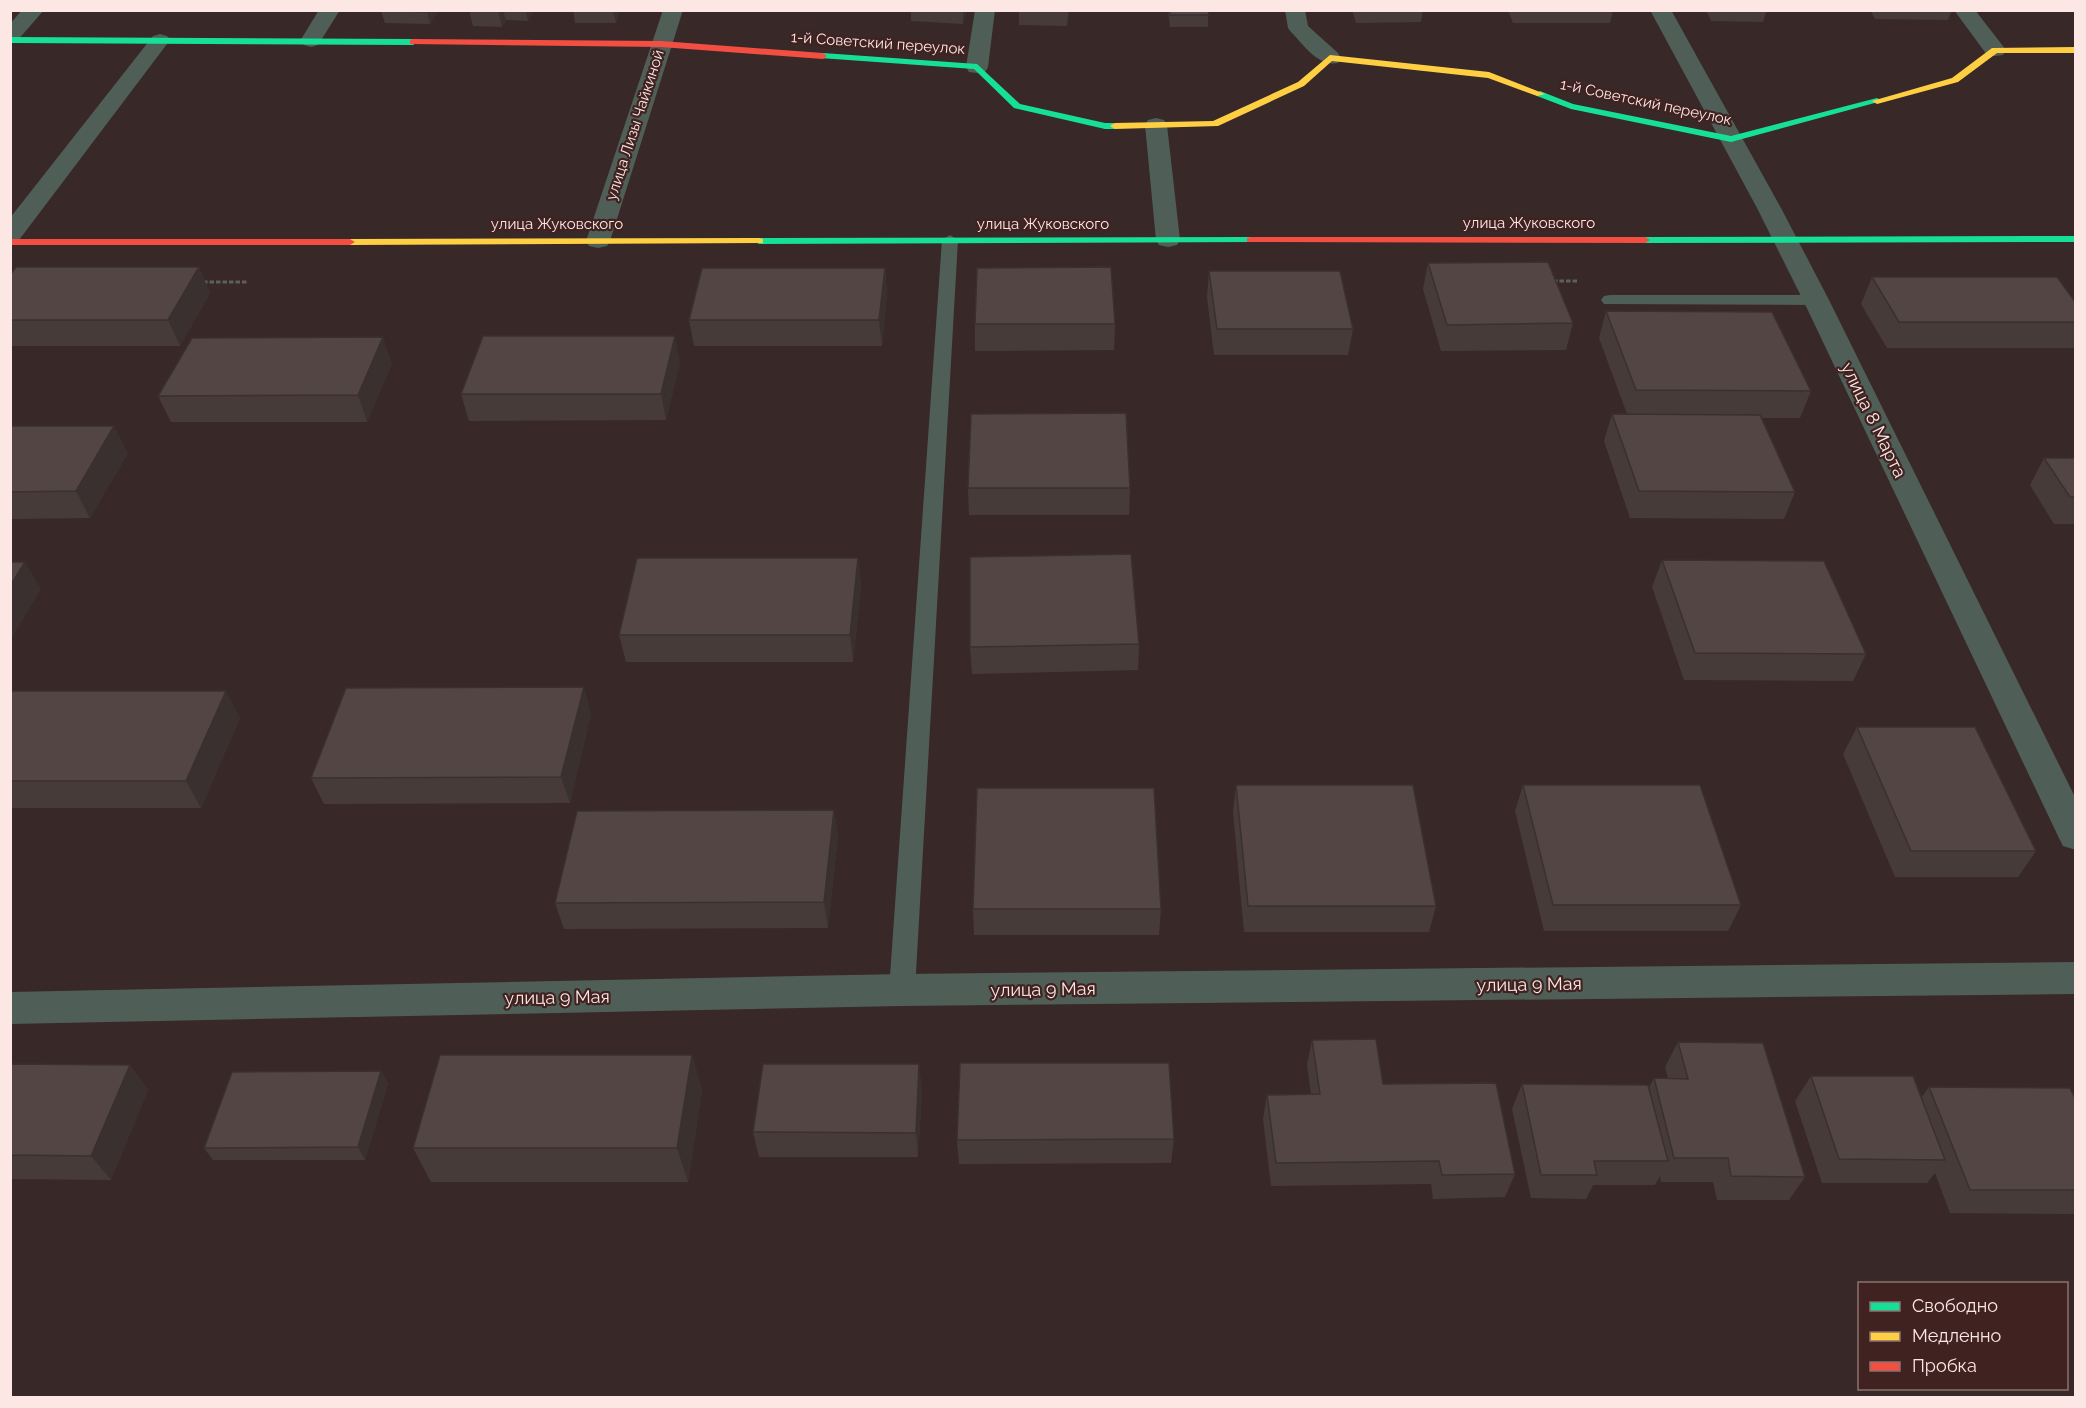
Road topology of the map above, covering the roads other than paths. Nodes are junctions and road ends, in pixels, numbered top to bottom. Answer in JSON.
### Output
{"nodes":[{"id":1,"x":34,"y":10,"type":"edge"},
{"id":2,"x":330,"y":10,"type":"edge"},
{"id":3,"x":673,"y":10,"type":"edge"},
{"id":4,"x":985,"y":10,"type":"edge"},
{"id":5,"x":1295,"y":10,"type":"edge"},
{"id":6,"x":1660,"y":10,"type":"edge"},
{"id":7,"x":1964,"y":10,"type":"edge"},
{"id":8,"x":10,"y":38,"type":"edge"},
{"id":9,"x":160,"y":40,"type":"junction"},
{"id":10,"x":311,"y":41,"type":"junction"},
{"id":11,"x":661,"y":44,"type":"junction"},
{"id":12,"x":1995,"y":50,"type":"junction"},
{"id":13,"x":2076,"y":50,"type":"edge"},
{"id":14,"x":1330,"y":58,"type":"junction"},
{"id":15,"x":977,"y":68,"type":"junction"},
{"id":16,"x":1156,"y":125,"type":"junction"},
{"id":17,"x":1731,"y":139,"type":"junction"},
{"id":18,"x":10,"y":235,"type":"edge"},
{"id":19,"x":1783,"y":239,"type":"junction"},
{"id":20,"x":2076,"y":239,"type":"edge"},
{"id":21,"x":950,"y":240,"type":"junction"},
{"id":22,"x":1168,"y":240,"type":"junction"},
{"id":23,"x":598,"y":241,"type":"junction"},
{"id":24,"x":10,"y":242,"type":"edge"},
{"id":25,"x":1610,"y":300,"type":"dead end"},
{"id":26,"x":1816,"y":300,"type":"junction"},
{"id":27,"x":2076,"y":836,"type":"edge"},
{"id":28,"x":2076,"y":978,"type":"edge"},
{"id":29,"x":902,"y":990,"type":"junction"},
{"id":30,"x":10,"y":1008,"type":"edge"}],
"edges":[{"from":1,"to":8,"type":"street"},
{"from":2,"to":10,"type":"street"},
{"from":3,"to":11,"type":"street","name":"улица Лизы Чайкиной"},
{"from":4,"to":15,"type":"street"},
{"from":5,"to":14,"type":"street"},
{"from":6,"to":17,"type":"street","name":"улица 8 Марта"},
{"from":7,"to":12,"type":"street"},
{"from":8,"to":9,"type":"street","name":"1-й Советский переулок"},
{"from":9,"to":10,"type":"street","name":"1-й Советский переулок"},
{"from":9,"to":18,"type":"street"},
{"from":10,"to":11,"type":"street","name":"1-й Советский переулок"},
{"from":11,"to":15,"type":"street","name":"1-й Советский переулок"},
{"from":11,"to":23,"type":"street","name":"улица Лизы Чайкиной"},
{"from":12,"to":13,"type":"street"},
{"from":12,"to":17,"type":"street","name":"1-й Советский переулок"},
{"from":14,"to":16,"type":"street","name":"1-й Советский переулок"},
{"from":14,"to":17,"type":"street","name":"1-й Советский переулок"},
{"from":15,"to":16,"type":"street","name":"1-й Советский переулок"},
{"from":16,"to":22,"type":"street"},
{"from":17,"to":19,"type":"street","name":"улица 8 Марта"},
{"from":19,"to":20,"type":"street","name":"улица Жуковского"},
{"from":19,"to":22,"type":"street","name":"улица Жуковского"},
{"from":19,"to":26,"type":"street","name":"улица 8 Марта"},
{"from":21,"to":22,"type":"street","name":"улица Жуковского"},
{"from":21,"to":23,"type":"street","name":"улица Жуковского"},
{"from":21,"to":29,"type":"lane"},
{"from":23,"to":24,"type":"street","name":"улица Жуковского"},
{"from":25,"to":26,"type":"lane"},
{"from":26,"to":27,"type":"street","name":"улица 8 Марта"},
{"from":28,"to":29,"type":"street","name":"улица 9 Мая"},
{"from":29,"to":30,"type":"street","name":"улица 9 Мая"}]}
